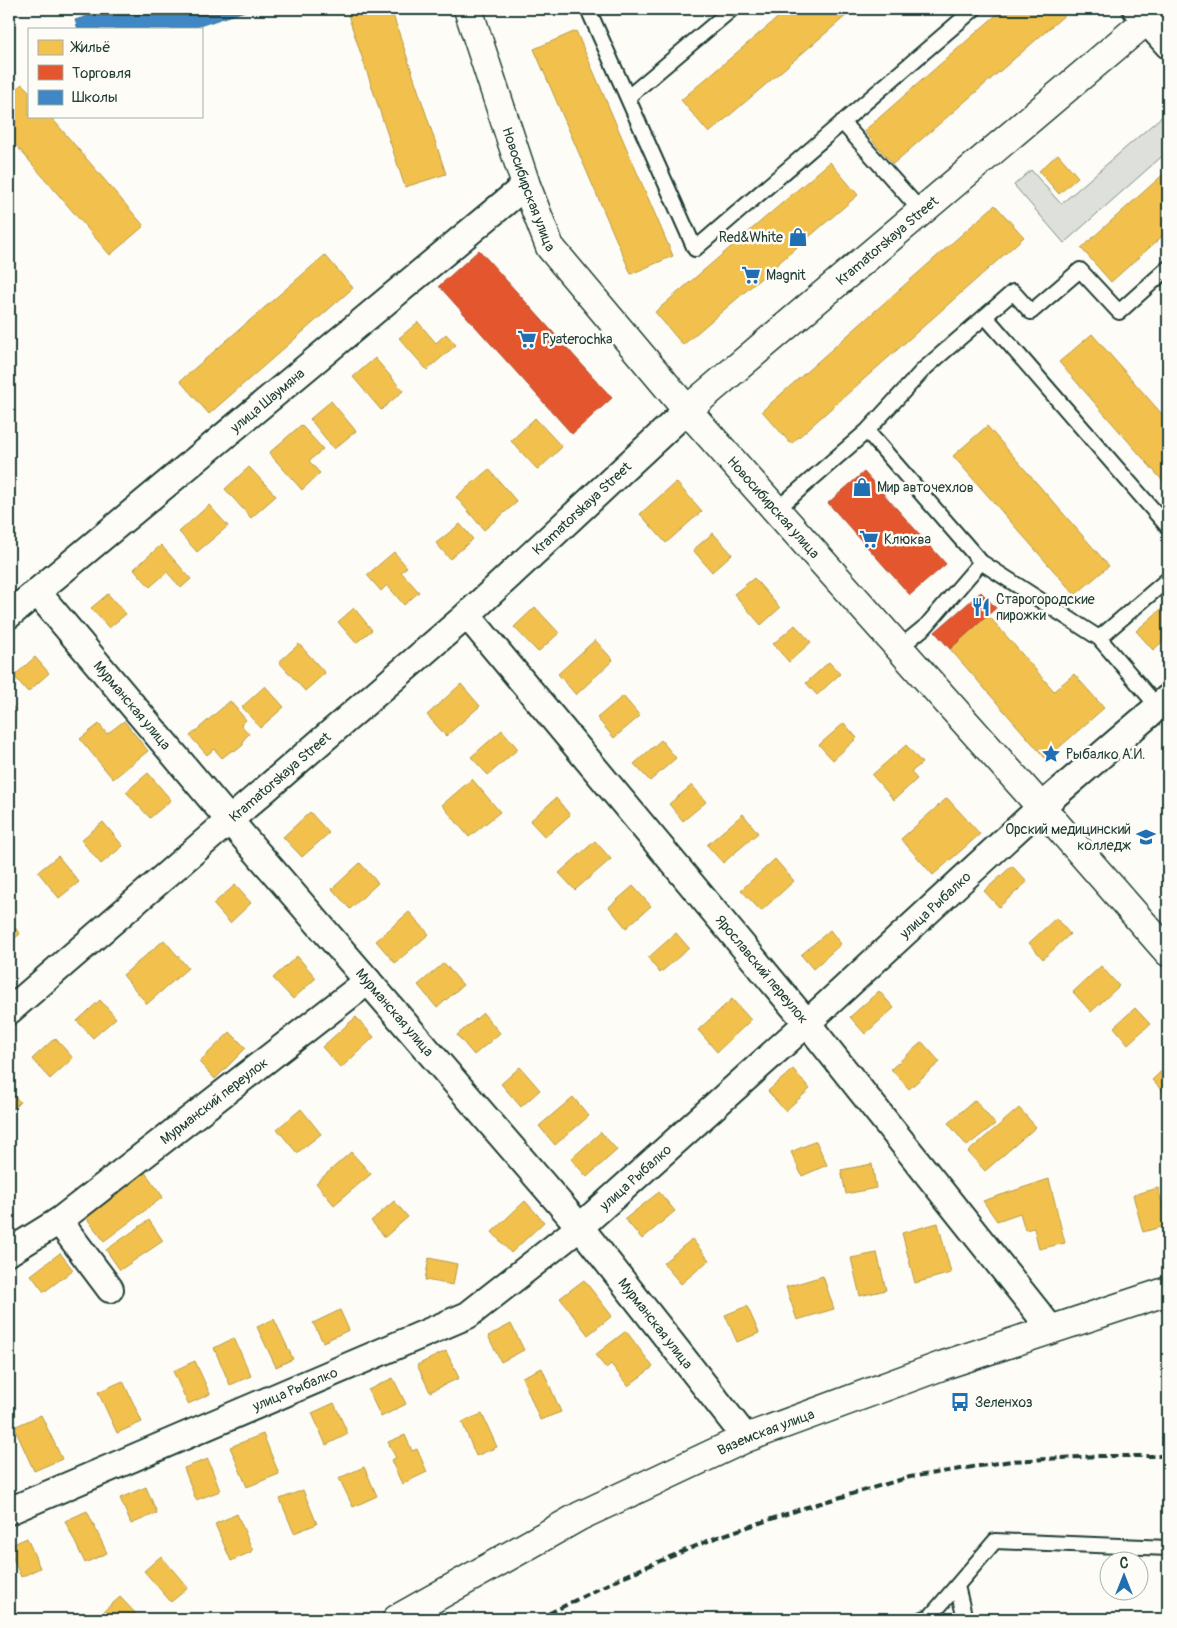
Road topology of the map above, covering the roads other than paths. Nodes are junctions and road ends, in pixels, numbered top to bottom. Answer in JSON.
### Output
{"nodes":[{"id":1,"x":468,"y":9,"type":"edge"},
{"id":2,"x":588,"y":9,"type":"edge"},
{"id":3,"x":732,"y":9,"type":"edge"},
{"id":4,"x":974,"y":9,"type":"edge"},
{"id":5,"x":1148,"y":12,"type":"edge"},
{"id":6,"x":1168,"y":45,"type":"edge"},
{"id":7,"x":628,"y":98,"type":"junction"},
{"id":8,"x":842,"y":122,"type":"junction"},
{"id":9,"x":526,"y":185,"type":"junction"},
{"id":10,"x":921,"y":211,"type":"junction"},
{"id":11,"x":1168,"y":268,"type":"edge"},
{"id":12,"x":985,"y":316,"type":"junction"},
{"id":13,"x":687,"y":410,"type":"junction"},
{"id":14,"x":867,"y":431,"type":"junction"},
{"id":15,"x":776,"y":510,"type":"junction"},
{"id":16,"x":1168,"y":527,"type":"edge"},
{"id":17,"x":980,"y":562,"type":"junction"},
{"id":18,"x":1168,"y":579,"type":"edge"},
{"id":19,"x":37,"y":592,"type":"junction"},
{"id":20,"x":9,"y":615,"type":"edge"},
{"id":21,"x":467,"y":615,"type":"junction"},
{"id":22,"x":1099,"y":638,"type":"junction"},
{"id":23,"x":900,"y":648,"type":"junction"},
{"id":24,"x":1163,"y":702,"type":"edge"},
{"id":25,"x":1041,"y":807,"type":"junction"},
{"id":26,"x":230,"y":821,"type":"junction"},
{"id":27,"x":1168,"y":952,"type":"edge"},
{"id":28,"x":368,"y":981,"type":"junction"},
{"id":29,"x":9,"y":1011,"type":"edge"},
{"id":30,"x":807,"y":1022,"type":"junction"},
{"id":31,"x":59,"y":1221,"type":"junction"},
{"id":32,"x":580,"y":1227,"type":"junction"},
{"id":33,"x":9,"y":1252,"type":"edge"},
{"id":34,"x":110,"y":1288,"type":"dead end"},
{"id":35,"x":1164,"y":1293,"type":"edge"},
{"id":36,"x":1051,"y":1329,"type":"junction"},
{"id":37,"x":746,"y":1438,"type":"junction"},
{"id":38,"x":9,"y":1511,"type":"edge"},
{"id":39,"x":1168,"y":1548,"type":"edge"},
{"id":40,"x":956,"y":1586,"type":"junction"},
{"id":41,"x":398,"y":1619,"type":"edge"},
{"id":42,"x":923,"y":1619,"type":"edge"},
{"id":43,"x":965,"y":1619,"type":"edge"}],
"edges":[{"from":1,"to":9,"type":"main road","name":"Новосибирская улица"},
{"from":2,"to":7,"type":"lane"},
{"from":3,"to":7,"type":"lane"},
{"from":4,"to":8,"type":"lane"},
{"from":5,"to":6,"type":"street"},
{"from":5,"to":10,"type":"main road","name":"Kramatorskaya Street"},
{"from":7,"to":8,"type":"lane"},
{"from":8,"to":10,"type":"lane"},
{"from":9,"to":13,"type":"main road","name":"Новосибирская улица"},
{"from":9,"to":19,"type":"street","name":"улица Шаумяна"},
{"from":10,"to":13,"type":"main road","name":"Kramatorskaya Street"},
{"from":11,"to":12,"type":"lane"},
{"from":12,"to":14,"type":"lane"},
{"from":12,"to":16,"type":"lane"},
{"from":13,"to":15,"type":"main road","name":"Новосибирская улица"},
{"from":13,"to":21,"type":"street","name":"Kramatorskaya Street"},
{"from":14,"to":15,"type":"lane"},
{"from":14,"to":17,"type":"lane"},
{"from":15,"to":23,"type":"main road","name":"Новосибирская улица"},
{"from":17,"to":22,"type":"lane"},
{"from":17,"to":23,"type":"lane"},
{"from":18,"to":22,"type":"lane"},
{"from":19,"to":20,"type":"street","name":"улица Шаумяна"},
{"from":19,"to":26,"type":"street","name":"Мурманская улица"},
{"from":21,"to":26,"type":"street","name":"Kramatorskaya Street"},
{"from":21,"to":30,"type":"street","name":"Ярославский переулок"},
{"from":22,"to":24,"type":"lane"},
{"from":23,"to":25,"type":"main road","name":"Новосибирская улица"},
{"from":24,"to":25,"type":"street","name":"улица Рыбалко"},
{"from":25,"to":27,"type":"main road","name":"Новосибирская улица"},
{"from":25,"to":30,"type":"street","name":"улица Рыбалко"},
{"from":26,"to":28,"type":"street","name":"Мурманская улица"},
{"from":26,"to":29,"type":"street","name":"Kramatorskaya Street"},
{"from":28,"to":31,"type":"street","name":"Мурманский переулок"},
{"from":28,"to":32,"type":"street","name":"Мурманская улица"},
{"from":30,"to":32,"type":"street","name":"улица Рыбалко"},
{"from":30,"to":36,"type":"street","name":"Ярославский переулок"},
{"from":31,"to":33,"type":"street","name":"Мурманский переулок"},
{"from":31,"to":34,"type":"street"},
{"from":32,"to":37,"type":"street","name":"Мурманская улица"},
{"from":32,"to":38,"type":"street","name":"улица Рыбалко"},
{"from":35,"to":36,"type":"main road","name":"Вяземская улица"},
{"from":36,"to":37,"type":"main road","name":"Вяземская улица"},
{"from":37,"to":41,"type":"main road","name":"Вяземская улица"},
{"from":39,"to":40,"type":"lane"},
{"from":40,"to":42,"type":"lane"},
{"from":40,"to":43,"type":"lane"}]}
